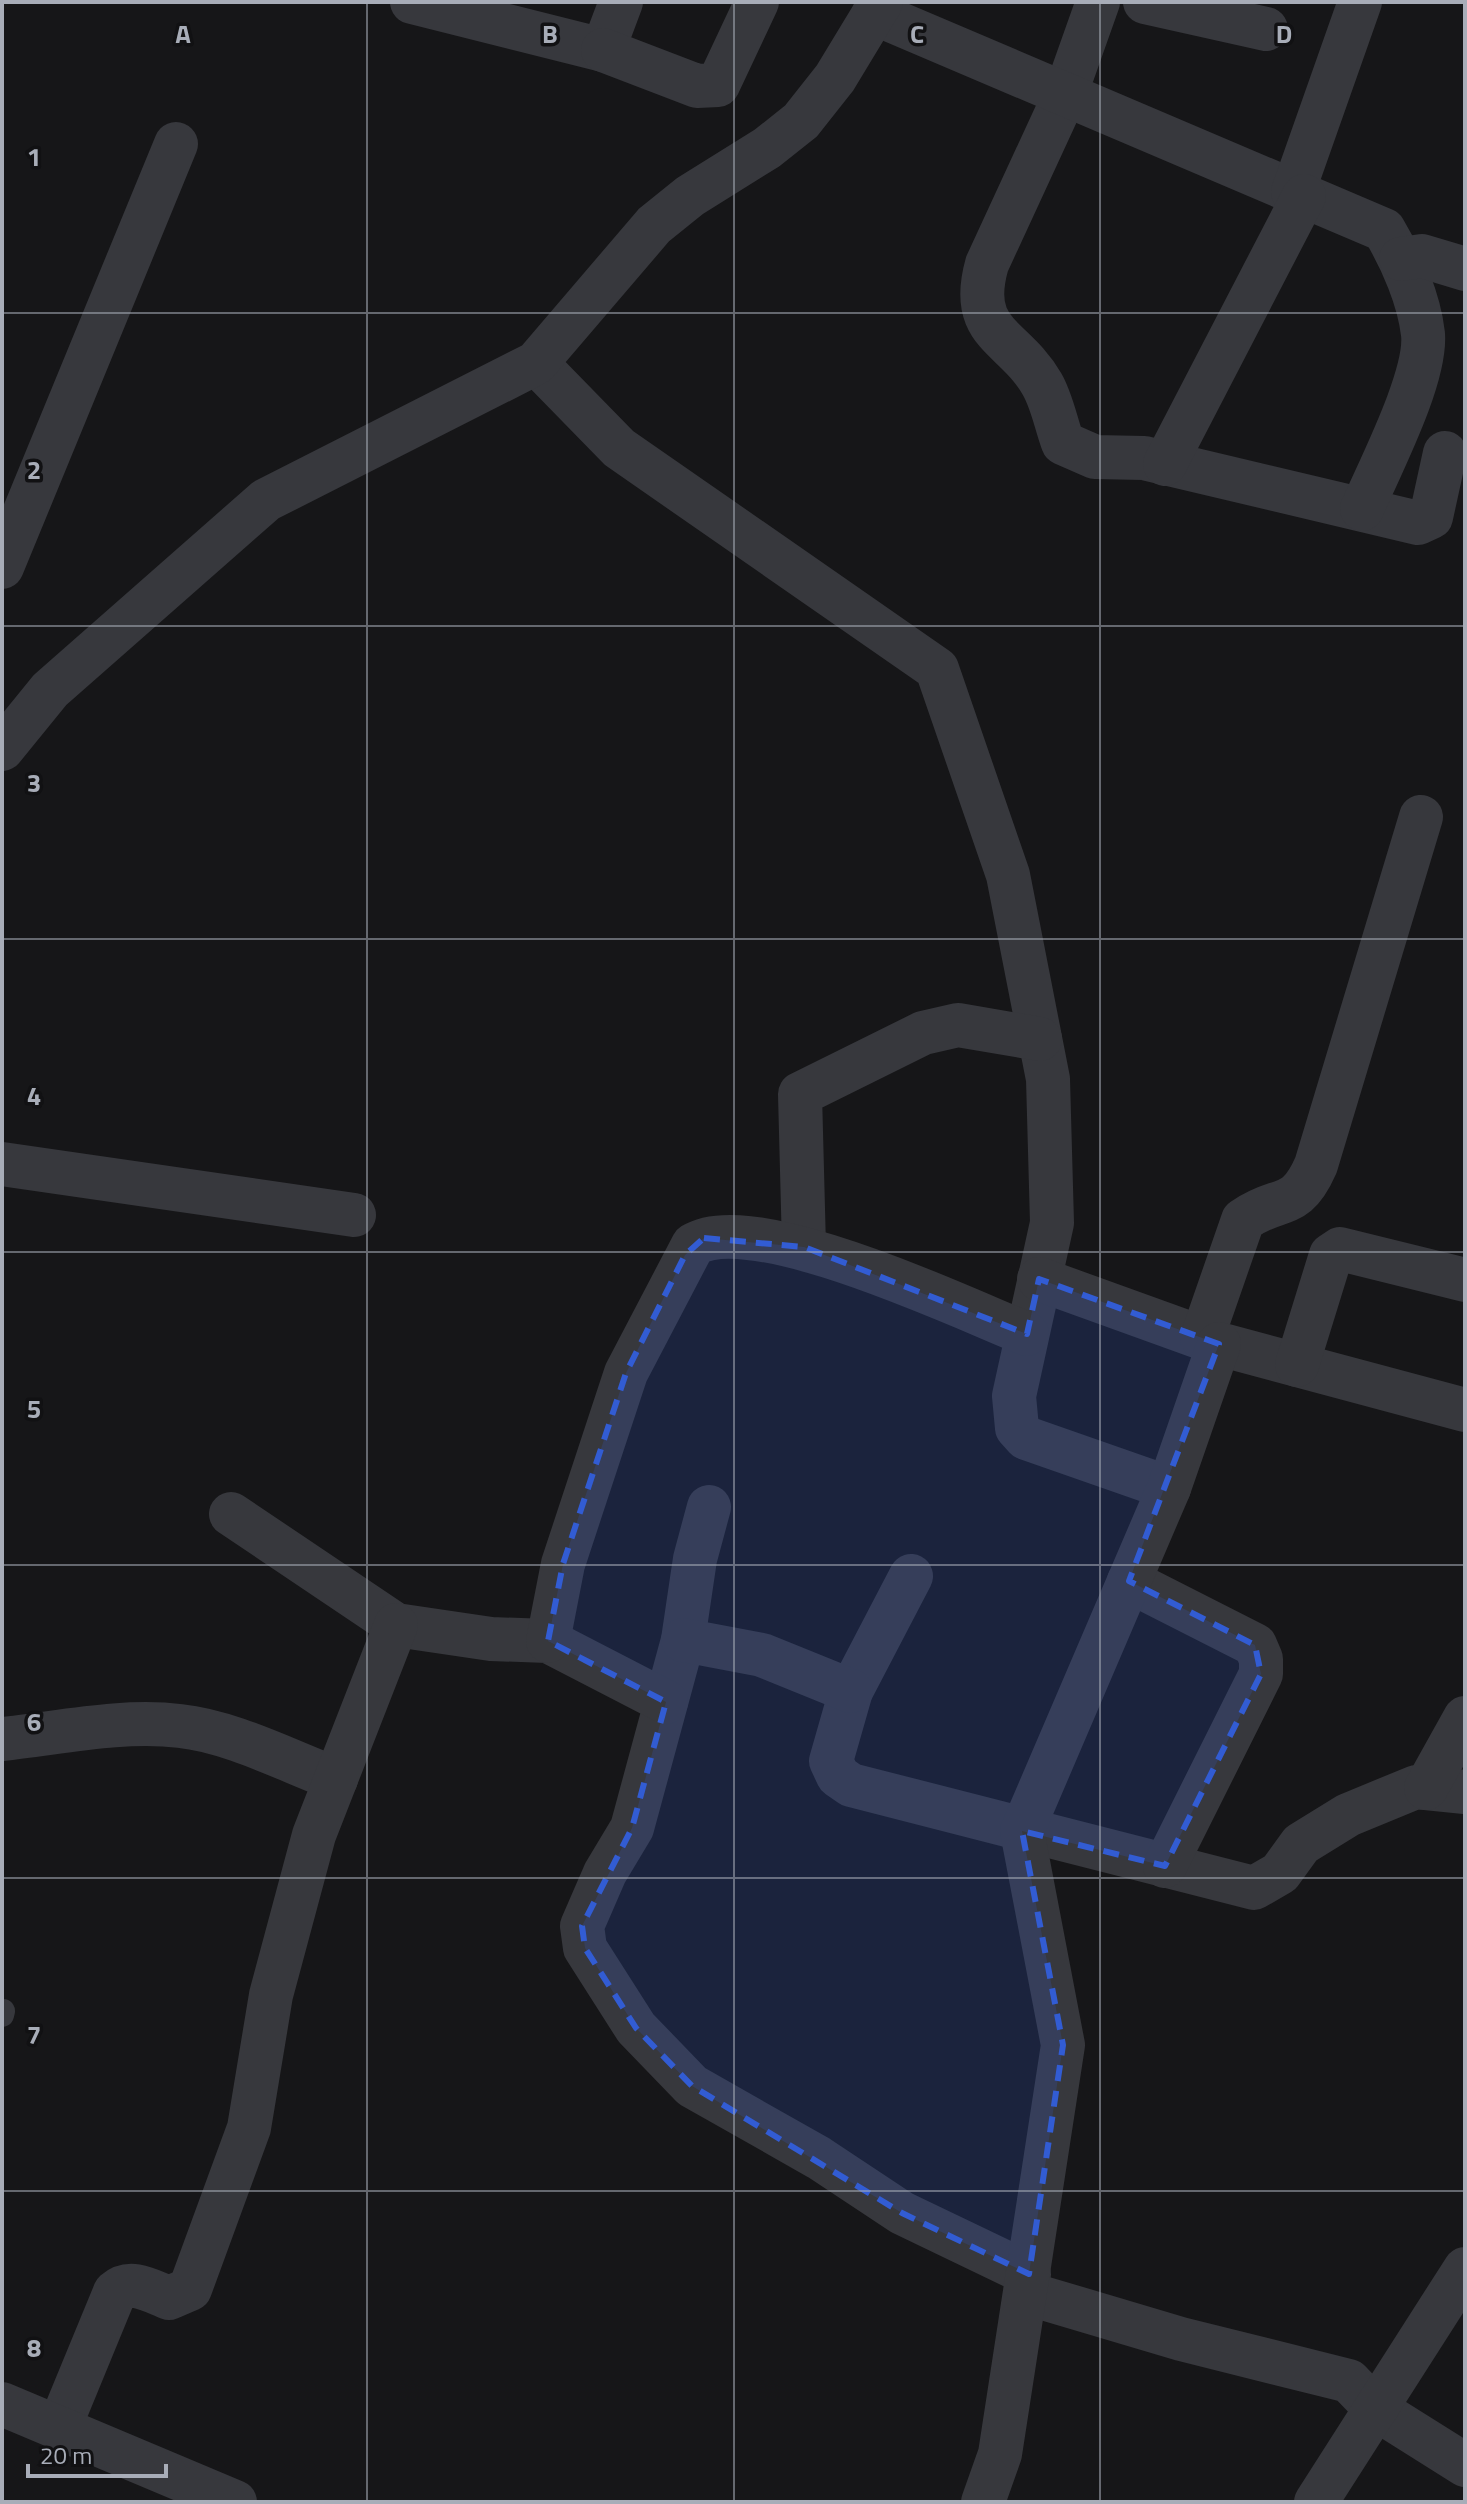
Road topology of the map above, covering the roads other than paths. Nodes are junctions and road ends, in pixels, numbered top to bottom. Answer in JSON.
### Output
{"nodes":[{"id":1,"x":412,"y":2,"type":"edge"},
{"id":2,"x":621,"y":2,"type":"edge"},
{"id":3,"x":757,"y":2,"type":"edge"},
{"id":4,"x":1098,"y":2,"type":"edge"},
{"id":5,"x":1145,"y":2,"type":"edge"},
{"id":6,"x":1360,"y":2,"type":"edge"},
{"id":7,"x":877,"y":8,"type":"edge"},
{"id":8,"x":1266,"y":29,"type":"dead end"},
{"id":9,"x":603,"y":50,"type":"junction"},
{"id":10,"x":1065,"y":95,"type":"junction"},
{"id":11,"x":176,"y":144,"type":"dead end"},
{"id":12,"x":1299,"y":194,"type":"junction"},
{"id":13,"x":1401,"y":259,"type":"junction"},
{"id":14,"x":1465,"y":269,"type":"edge"},
{"id":15,"x":536,"y":363,"type":"junction"},
{"id":16,"x":1445,"y":453,"type":"dead end"},
{"id":17,"x":1165,"y":464,"type":"junction"},
{"id":18,"x":1362,"y":509,"type":"junction"},
{"id":19,"x":2,"y":567,"type":"edge"},
{"id":20,"x":2,"y":749,"type":"edge"},
{"id":21,"x":1421,"y":817,"type":"dead end"},
{"id":22,"x":1040,"y":1039,"type":"junction"},
{"id":23,"x":2,"y":1164,"type":"edge"},
{"id":24,"x":354,"y":1215,"type":"dead end"},
{"id":25,"x":804,"y":1247,"type":"junction"},
{"id":26,"x":1039,"y":1279,"type":"junction"},
{"id":27,"x":1465,"y":1280,"type":"edge"},
{"id":28,"x":1027,"y":1334,"type":"junction"},
{"id":29,"x":1211,"y":1341,"type":"junction"},
{"id":30,"x":1297,"y":1365,"type":"junction"},
{"id":31,"x":1465,"y":1410,"type":"edge"},
{"id":32,"x":1169,"y":1488,"type":"junction"},
{"id":33,"x":709,"y":1507,"type":"dead end"},
{"id":34,"x":231,"y":1514,"type":"dead end"},
{"id":35,"x":911,"y":1576,"type":"dead end"},
{"id":36,"x":1129,"y":1581,"type":"junction"},
{"id":37,"x":396,"y":1625,"type":"junction"},
{"id":38,"x":683,"y":1640,"type":"junction"},
{"id":39,"x":548,"y":1641,"type":"junction"},
{"id":40,"x":851,"y":1691,"type":"junction"},
{"id":41,"x":666,"y":1702,"type":"junction"},
{"id":42,"x":1465,"y":1718,"type":"edge"},
{"id":43,"x":2,"y":1739,"type":"edge"},
{"id":44,"x":336,"y":1779,"type":"junction"},
{"id":45,"x":1446,"y":1790,"type":"edge"},
{"id":46,"x":1022,"y":1831,"type":"junction"},
{"id":47,"x":1165,"y":1866,"type":"junction"},
{"id":48,"x":1465,"y":2269,"type":"edge"},
{"id":49,"x":1027,"y":2283,"type":"junction"},
{"id":50,"x":2,"y":2404,"type":"edge"},
{"id":51,"x":1376,"y":2409,"type":"junction"},
{"id":52,"x":59,"y":2428,"type":"junction"},
{"id":53,"x":1465,"y":2465,"type":"edge"},
{"id":54,"x":235,"y":2502,"type":"edge"},
{"id":55,"x":983,"y":2502,"type":"edge"},
{"id":56,"x":1316,"y":2502,"type":"edge"}],
"edges":[{"from":1,"to":9,"type":"street"},
{"from":2,"to":9,"type":"street"},
{"from":3,"to":9,"type":"street"},
{"from":4,"to":10,"type":"street"},
{"from":5,"to":8,"type":"street"},
{"from":6,"to":12,"type":"street"},
{"from":7,"to":10,"type":"street"},
{"from":7,"to":15,"type":"street"},
{"from":10,"to":12,"type":"street"},
{"from":10,"to":17,"type":"street"},
{"from":11,"to":19,"type":"street"},
{"from":12,"to":13,"type":"street"},
{"from":12,"to":17,"type":"street"},
{"from":13,"to":14,"type":"street"},
{"from":13,"to":18,"type":"street"},
{"from":15,"to":20,"type":"street"},
{"from":15,"to":22,"type":"street"},
{"from":16,"to":18,"type":"street"},
{"from":17,"to":18,"type":"street"},
{"from":21,"to":29,"type":"street"},
{"from":22,"to":25,"type":"street"},
{"from":22,"to":26,"type":"street"},
{"from":23,"to":24,"type":"street"},
{"from":25,"to":28,"type":"street"},
{"from":25,"to":39,"type":"street"},
{"from":26,"to":28,"type":"street"},
{"from":26,"to":29,"type":"street"},
{"from":27,"to":30,"type":"street"},
{"from":28,"to":32,"type":"street"},
{"from":29,"to":30,"type":"street"},
{"from":29,"to":32,"type":"street"},
{"from":30,"to":31,"type":"street"},
{"from":32,"to":36,"type":"street"},
{"from":33,"to":38,"type":"street"},
{"from":34,"to":37,"type":"street"},
{"from":35,"to":40,"type":"street"},
{"from":36,"to":46,"type":"street"},
{"from":36,"to":47,"type":"street"},
{"from":37,"to":39,"type":"street"},
{"from":37,"to":44,"type":"street"},
{"from":38,"to":40,"type":"street"},
{"from":38,"to":41,"type":"street"},
{"from":39,"to":41,"type":"street"},
{"from":40,"to":46,"type":"street"},
{"from":41,"to":49,"type":"street"},
{"from":42,"to":45,"type":"street"},
{"from":43,"to":44,"type":"street"},
{"from":44,"to":52,"type":"street"},
{"from":45,"to":47,"type":"street"},
{"from":46,"to":47,"type":"street"},
{"from":46,"to":49,"type":"street"},
{"from":48,"to":51,"type":"street"},
{"from":49,"to":51,"type":"street"},
{"from":49,"to":55,"type":"street"},
{"from":50,"to":52,"type":"street"},
{"from":51,"to":53,"type":"street"},
{"from":51,"to":56,"type":"street"},
{"from":52,"to":54,"type":"street"}]}
